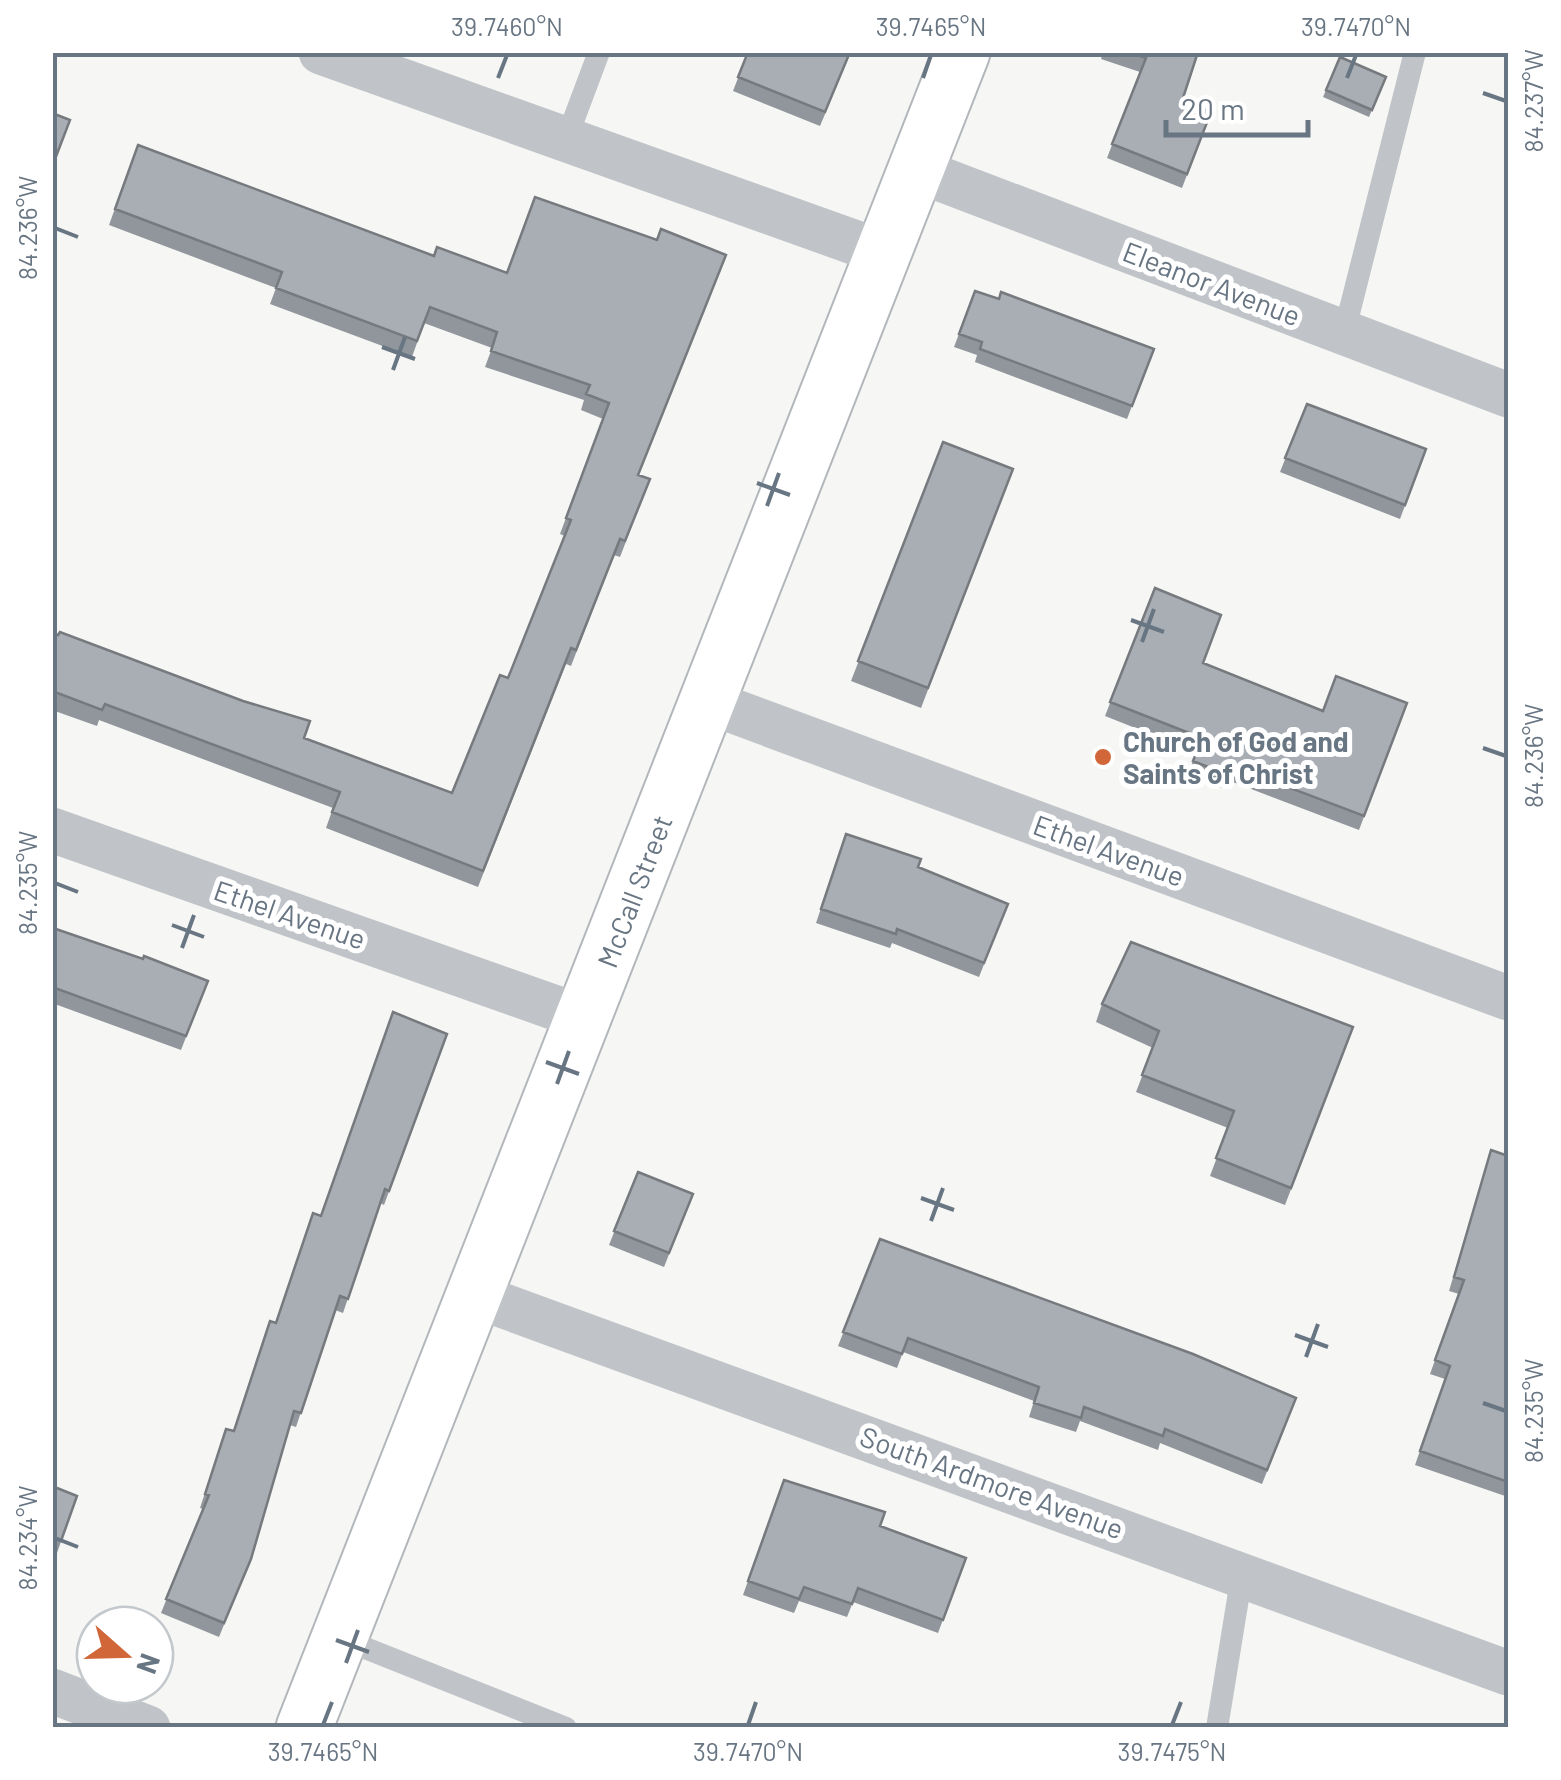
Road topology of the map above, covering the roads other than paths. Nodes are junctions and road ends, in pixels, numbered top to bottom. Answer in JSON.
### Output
{"nodes":[{"id":1,"x":321,"y":52,"type":"edge"},
{"id":2,"x":599,"y":52,"type":"edge"},
{"id":3,"x":962,"y":52,"type":"edge"},
{"id":4,"x":1416,"y":52,"type":"edge"},
{"id":5,"x":566,"y":140,"type":"junction"},
{"id":6,"x":916,"y":170,"type":"junction"},
{"id":7,"x":884,"y":253,"type":"junction"},
{"id":8,"x":1344,"y":333,"type":"junction"},
{"id":9,"x":1508,"y":395,"type":"edge"},
{"id":10,"x":709,"y":702,"type":"junction"},
{"id":11,"x":52,"y":830,"type":"edge"},
{"id":12,"x":1508,"y":998,"type":"edge"},
{"id":13,"x":584,"y":1018,"type":"junction"},
{"id":14,"x":474,"y":1295,"type":"junction"},
{"id":15,"x":1242,"y":1574,"type":"junction"},
{"id":16,"x":340,"y":1638,"type":"junction"},
{"id":17,"x":1508,"y":1673,"type":"edge"},
{"id":18,"x":52,"y":1691,"type":"edge"},
{"id":19,"x":148,"y":1728,"type":"edge"},
{"id":20,"x":304,"y":1728,"type":"edge"},
{"id":21,"x":566,"y":1728,"type":"edge"},
{"id":22,"x":1217,"y":1728,"type":"edge"}],
"edges":[{"from":1,"to":5,"type":"street"},
{"from":2,"to":5,"type":"lane"},
{"from":3,"to":6,"type":"street","name":"McCall Street"},
{"from":4,"to":8,"type":"lane"},
{"from":5,"to":7,"type":"street"},
{"from":6,"to":7,"type":"street","name":"McCall Street"},
{"from":6,"to":8,"type":"street","name":"Eleanor Avenue"},
{"from":7,"to":10,"type":"street","name":"McCall Street"},
{"from":8,"to":9,"type":"street","name":"Eleanor Avenue"},
{"from":10,"to":12,"type":"street","name":"Ethel Avenue"},
{"from":10,"to":13,"type":"street","name":"McCall Street"},
{"from":11,"to":13,"type":"street","name":"Ethel Avenue"},
{"from":13,"to":14,"type":"street","name":"McCall Street"},
{"from":14,"to":15,"type":"street","name":"South Ardmore Avenue"},
{"from":14,"to":16,"type":"street","name":"McCall Street"},
{"from":15,"to":17,"type":"street","name":"South Ardmore Avenue"},
{"from":15,"to":22,"type":"lane"},
{"from":16,"to":20,"type":"street","name":"McCall Street"},
{"from":16,"to":21,"type":"lane"},
{"from":18,"to":19,"type":"street"}]}
